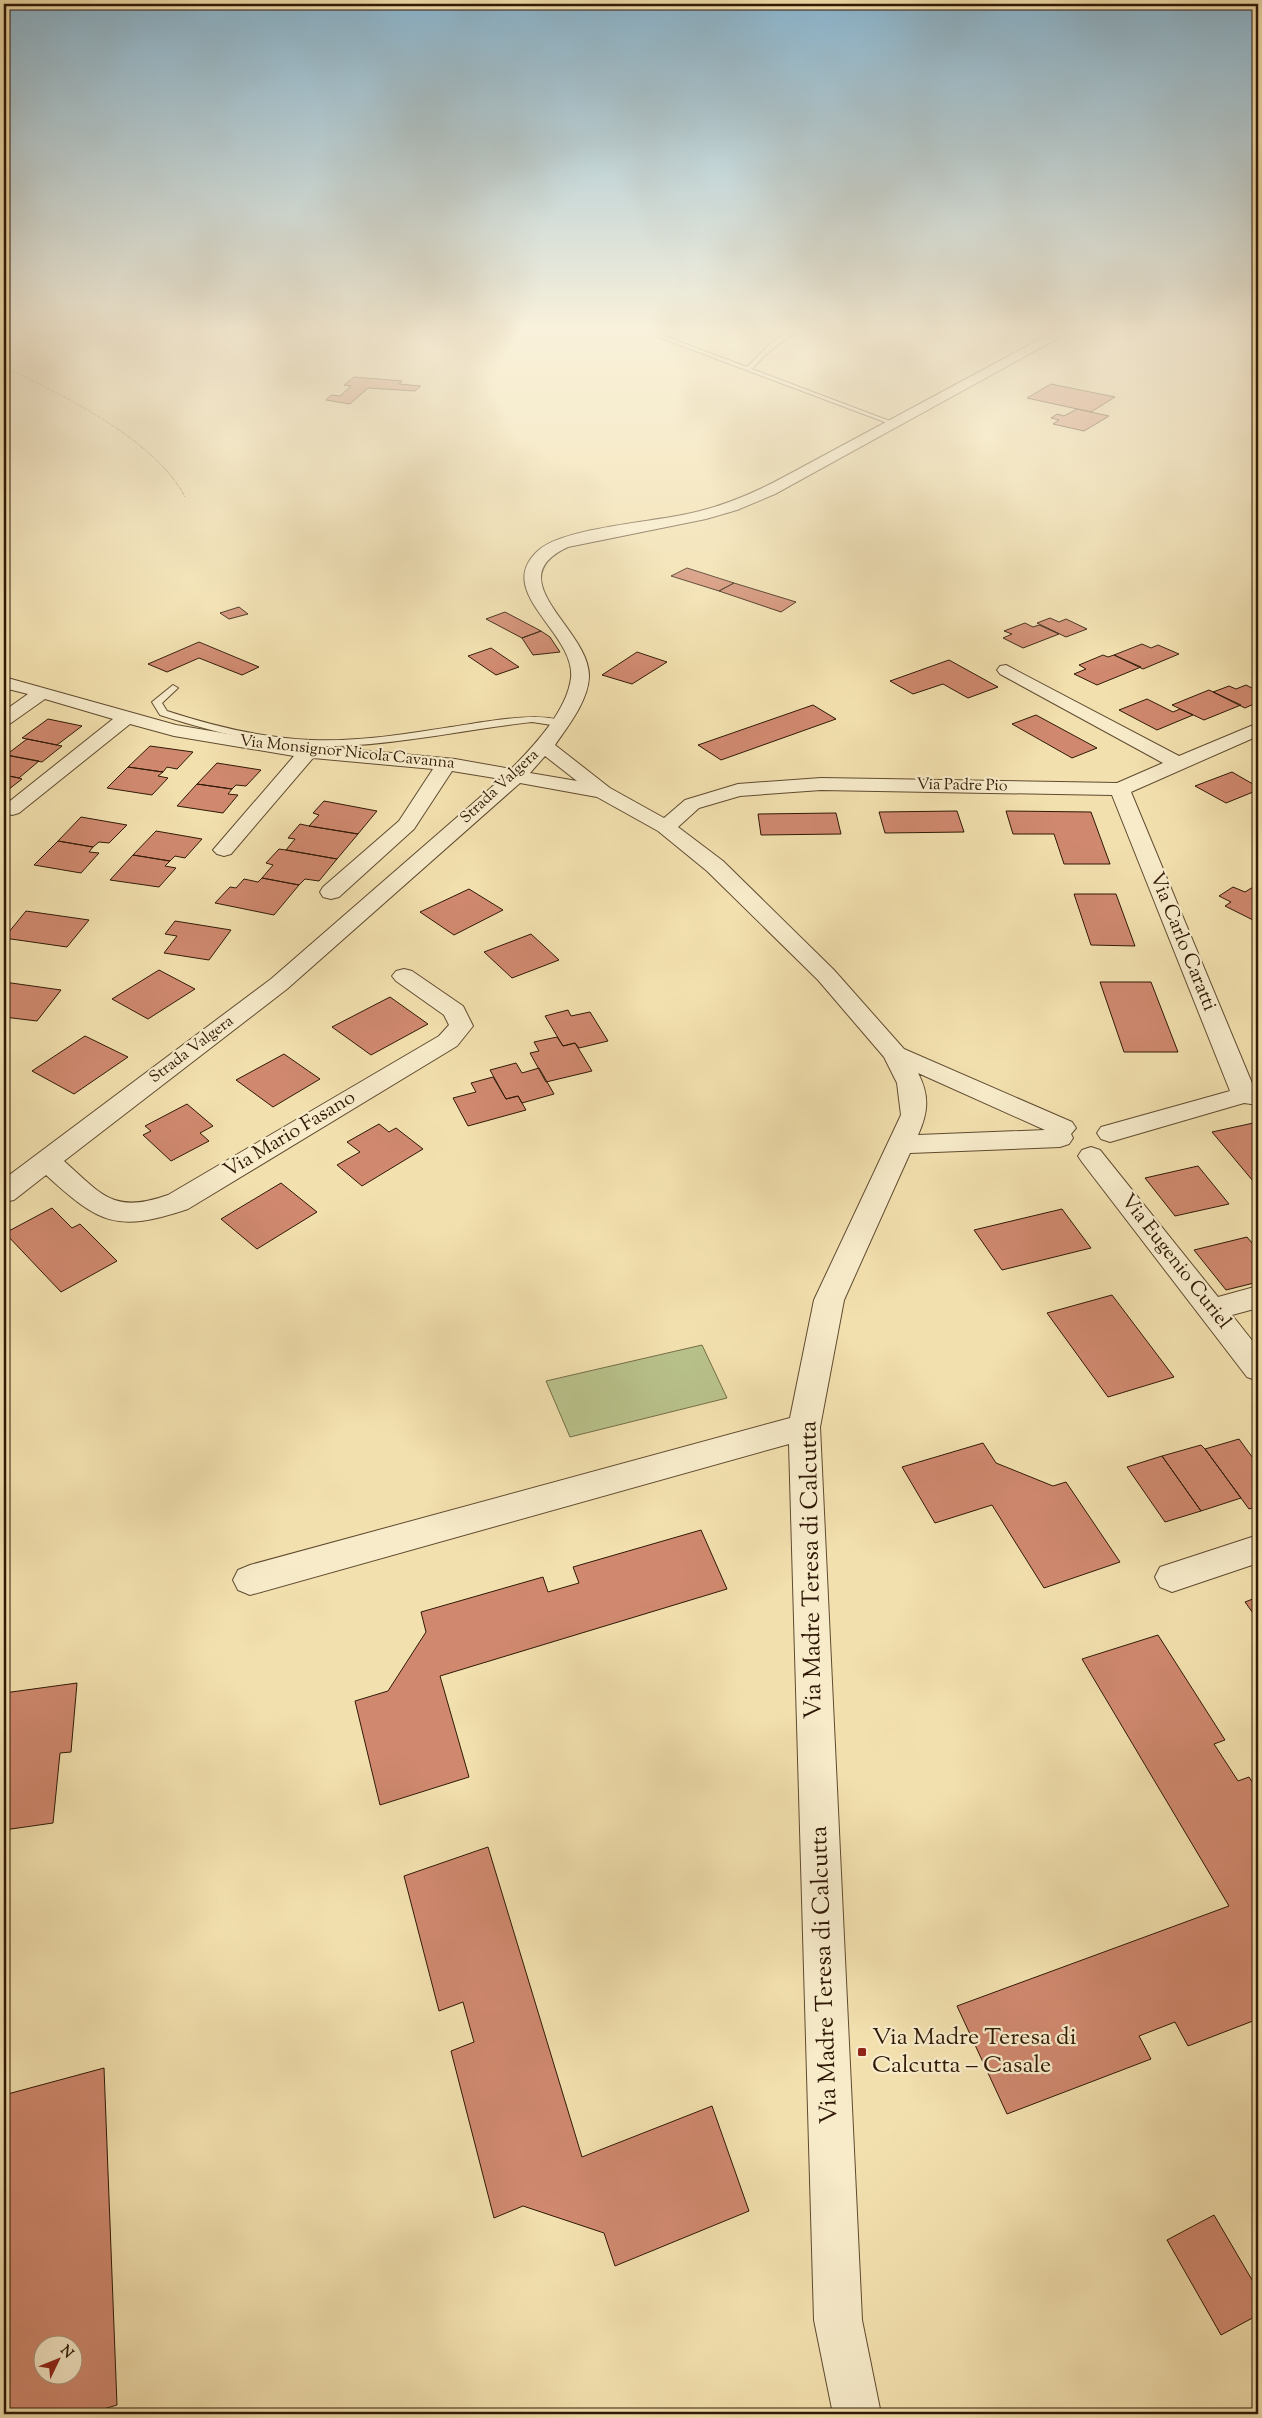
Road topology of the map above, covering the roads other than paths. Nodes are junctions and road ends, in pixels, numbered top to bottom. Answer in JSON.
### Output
{"nodes":[{"id":1,"x":855,"y":444,"type":"edge"},
{"id":2,"x":1006,"y":670,"type":"dead end"},
{"id":3,"x":4,"y":682,"type":"edge"},
{"id":4,"x":173,"y":688,"type":"dead end"},
{"id":5,"x":42,"y":693,"type":"junction"},
{"id":6,"x":127,"y":717,"type":"junction"},
{"id":7,"x":4,"y":719,"type":"edge"},
{"id":8,"x":558,"y":723,"type":"junction"},
{"id":9,"x":1258,"y":730,"type":"edge"},
{"id":10,"x":544,"y":746,"type":"junction"},
{"id":11,"x":308,"y":752,"type":"junction"},
{"id":12,"x":1177,"y":763,"type":"junction"},
{"id":13,"x":446,"y":764,"type":"junction"},
{"id":14,"x":516,"y":775,"type":"junction"},
{"id":15,"x":1120,"y":788,"type":"junction"},
{"id":16,"x":603,"y":792,"type":"junction"},
{"id":17,"x":12,"y":809,"type":"dead end"},
{"id":18,"x":665,"y":827,"type":"junction"},
{"id":19,"x":224,"y":850,"type":"dead end"},
{"id":20,"x":331,"y":892,"type":"dead end"},
{"id":21,"x":404,"y":976,"type":"dead end"},
{"id":22,"x":895,"y":1054,"type":"junction"},
{"id":23,"x":1254,"y":1092,"type":"edge"},
{"id":24,"x":1062,"y":1133,"type":"junction"},
{"id":25,"x":1110,"y":1133,"type":"junction"},
{"id":26,"x":901,"y":1145,"type":"junction"},
{"id":27,"x":1091,"y":1156,"type":"junction"},
{"id":28,"x":46,"y":1160,"type":"junction"},
{"id":29,"x":4,"y":1193,"type":"edge"},
{"id":30,"x":1258,"y":1298,"type":"edge"},
{"id":31,"x":1212,"y":1310,"type":"junction"},
{"id":32,"x":1258,"y":1369,"type":"edge"},
{"id":33,"x":804,"y":1427,"type":"junction"},
{"id":34,"x":1258,"y":1549,"type":"edge"},
{"id":35,"x":1172,"y":1577,"type":"dead end"},
{"id":36,"x":250,"y":1580,"type":"dead end"},
{"id":37,"x":857,"y":2414,"type":"edge"}],
"edges":[{"from":1,"to":8,"type":"street","name":"Strada Valgera"},
{"from":2,"to":12,"type":"street"},
{"from":3,"to":5,"type":"street","name":"Via Monsignor Nicola Cavanna"},
{"from":4,"to":8,"type":"lane"},
{"from":5,"to":6,"type":"street","name":"Via Monsignor Nicola Cavanna"},
{"from":5,"to":7,"type":"street"},
{"from":6,"to":11,"type":"street","name":"Via Monsignor Nicola Cavanna"},
{"from":6,"to":17,"type":"street"},
{"from":8,"to":10,"type":"street","name":"Strada Valgera"},
{"from":9,"to":12,"type":"street","name":"Via Padre Pio"},
{"from":10,"to":14,"type":"street","name":"Strada Valgera"},
{"from":10,"to":16,"type":"street","name":"Via Madre Teresa di Calcutta"},
{"from":11,"to":13,"type":"street","name":"Via Monsignor Nicola Cavanna"},
{"from":11,"to":19,"type":"street"},
{"from":12,"to":15,"type":"street","name":"Via Padre Pio"},
{"from":13,"to":14,"type":"street","name":"Via Monsignor Nicola Cavanna"},
{"from":13,"to":20,"type":"street"},
{"from":14,"to":16,"type":"street","name":"Via Madre Teresa di Calcutta"},
{"from":14,"to":28,"type":"street","name":"Strada Valgera"},
{"from":15,"to":18,"type":"street","name":"Via Padre Pio"},
{"from":15,"to":23,"type":"street","name":"Via Carlo Caratti"},
{"from":16,"to":18,"type":"street","name":"Via Madre Teresa di Calcutta"},
{"from":18,"to":22,"type":"street","name":"Via Madre Teresa di Calcutta"},
{"from":21,"to":28,"type":"street","name":"Via Mario Fasano"},
{"from":22,"to":24,"type":"street"},
{"from":22,"to":26,"type":"street","name":"Via Madre Teresa di Calcutta"},
{"from":23,"to":25,"type":"street"},
{"from":24,"to":25,"type":"street"},
{"from":24,"to":26,"type":"street"},
{"from":24,"to":27,"type":"street"},
{"from":25,"to":27,"type":"street"},
{"from":26,"to":33,"type":"street","name":"Via Madre Teresa di Calcutta"},
{"from":27,"to":31,"type":"street","name":"Via Eugenio Curiel"},
{"from":28,"to":29,"type":"street","name":"Strada Valgera"},
{"from":30,"to":31,"type":"street"},
{"from":31,"to":32,"type":"street","name":"Via Eugenio Curiel"},
{"from":33,"to":36,"type":"street"},
{"from":33,"to":37,"type":"street","name":"Via Madre Teresa di Calcutta"},
{"from":34,"to":35,"type":"street"}]}
